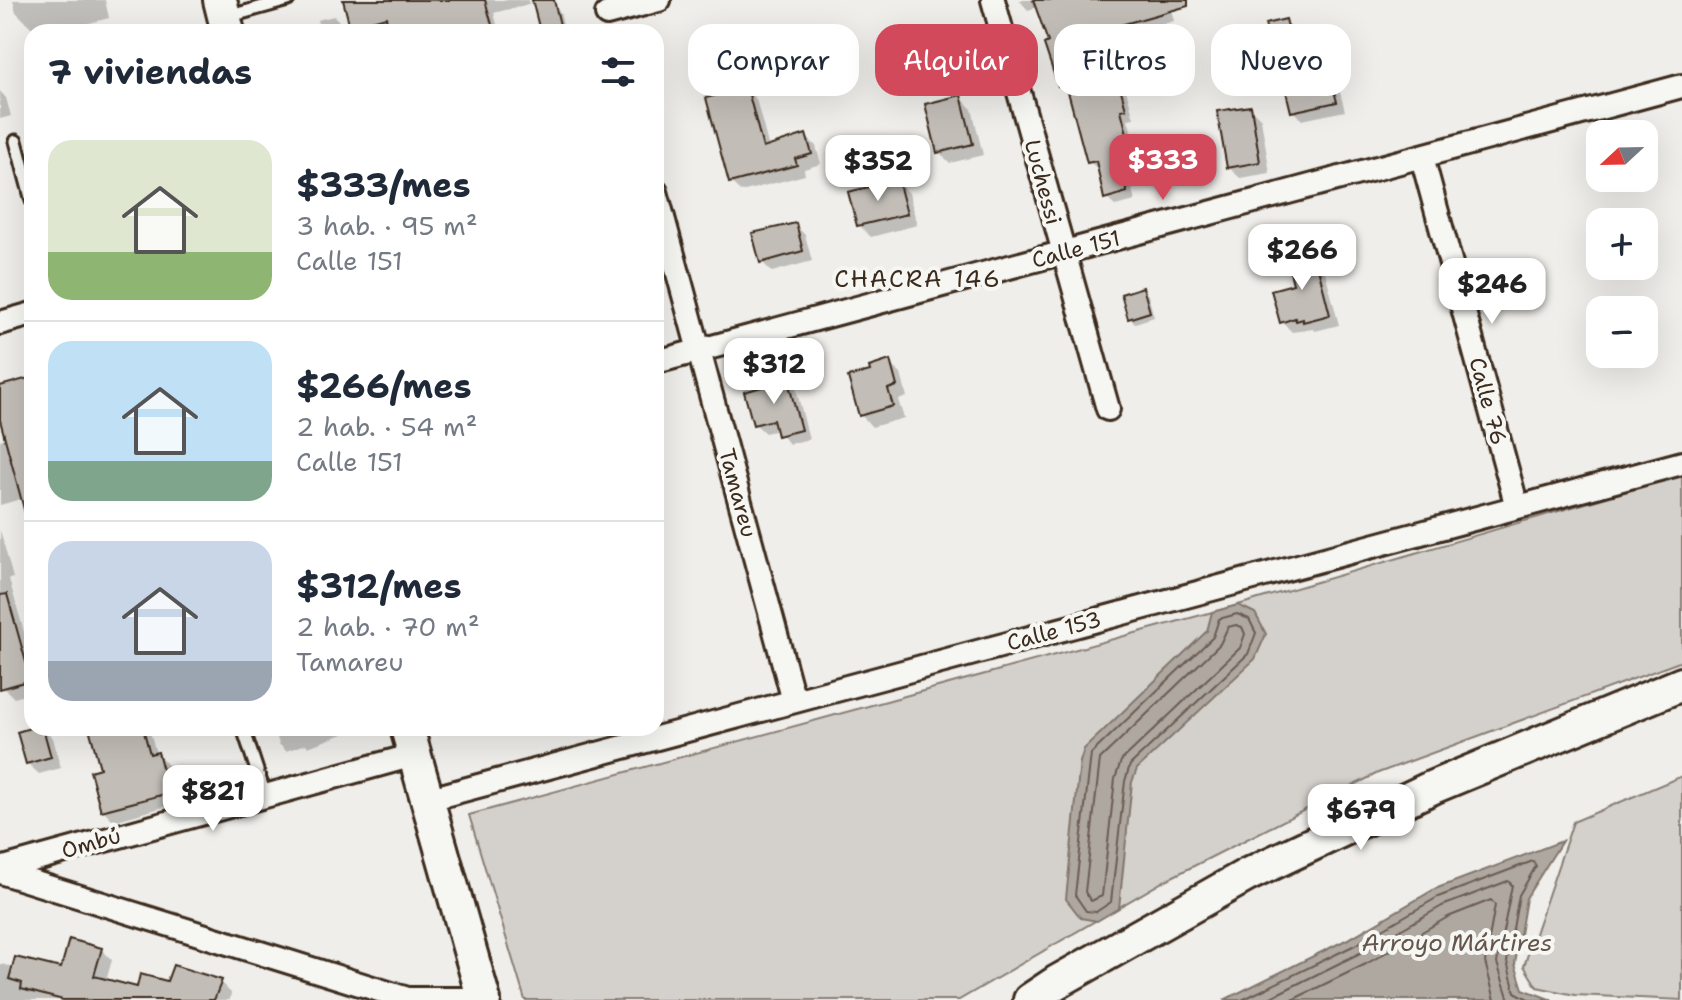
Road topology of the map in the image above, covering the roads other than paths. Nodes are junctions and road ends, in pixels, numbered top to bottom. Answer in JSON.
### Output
{"nodes":[{"id":1,"x":288,"y":0,"type":"edge"},
{"id":2,"x":659,"y":0,"type":"edge"},
{"id":3,"x":993,"y":0,"type":"edge"},
{"id":4,"x":607,"y":15,"type":"edge"},
{"id":5,"x":224,"y":16,"type":"edge"},
{"id":6,"x":1682,"y":86,"type":"edge"},
{"id":7,"x":16,"y":141,"type":"dead end"},
{"id":8,"x":1422,"y":157,"type":"junction"},
{"id":9,"x":24,"y":171,"type":"edge"},
{"id":10,"x":664,"y":221,"type":"edge"},
{"id":11,"x":1063,"y":253,"type":"junction"},
{"id":12,"x":24,"y":316,"type":"edge"},
{"id":13,"x":0,"y":323,"type":"edge"},
{"id":14,"x":700,"y":350,"type":"junction"},
{"id":15,"x":664,"y":360,"type":"edge"},
{"id":16,"x":1108,"y":409,"type":"dead end"},
{"id":17,"x":1682,"y":463,"type":"edge"},
{"id":18,"x":1517,"y":507,"type":"junction"},
{"id":19,"x":1682,"y":684,"type":"edge"},
{"id":20,"x":794,"y":701,"type":"junction"},
{"id":21,"x":246,"y":736,"type":"edge"},
{"id":22,"x":664,"y":736,"type":"edge"},
{"id":23,"x":664,"y":736,"type":"edge"},
{"id":24,"x":411,"y":742,"type":"edge"},
{"id":25,"x":265,"y":795,"type":"junction"},
{"id":26,"x":426,"y":800,"type":"junction"},
{"id":27,"x":0,"y":870,"type":"edge"},
{"id":28,"x":484,"y":999,"type":"edge"},
{"id":29,"x":1030,"y":1000,"type":"edge"}],
"edges":[{"from":1,"to":5,"type":"lane"},
{"from":2,"to":4,"type":"street"},
{"from":3,"to":11,"type":"street","name":"Luchessi"},
{"from":6,"to":8,"type":"street","name":"Calle 151"},
{"from":7,"to":9,"type":"lane"},
{"from":8,"to":11,"type":"street","name":"Calle 151"},
{"from":8,"to":18,"type":"street","name":"Calle 76"},
{"from":10,"to":14,"type":"street","name":"Tamareu"},
{"from":11,"to":14,"type":"street","name":"Calle 151"},
{"from":11,"to":16,"type":"street","name":"Luchessi"},
{"from":12,"to":13,"type":"street"},
{"from":14,"to":15,"type":"street","name":"Calle 151"},
{"from":14,"to":20,"type":"street","name":"Tamareu"},
{"from":17,"to":18,"type":"street","name":"Calle 153"},
{"from":18,"to":20,"type":"street","name":"Calle 153"},
{"from":19,"to":29,"type":"main road"},
{"from":20,"to":23,"type":"street","name":"Calle 153"},
{"from":21,"to":25,"type":"lane"},
{"from":22,"to":26,"type":"street","name":"Calle 153"},
{"from":24,"to":25,"type":"street","name":"Ombú"},
{"from":24,"to":26,"type":"main road"},
{"from":25,"to":27,"type":"street","name":"Ombú"},
{"from":26,"to":28,"type":"main road"},
{"from":27,"to":28,"type":"street"}]}
